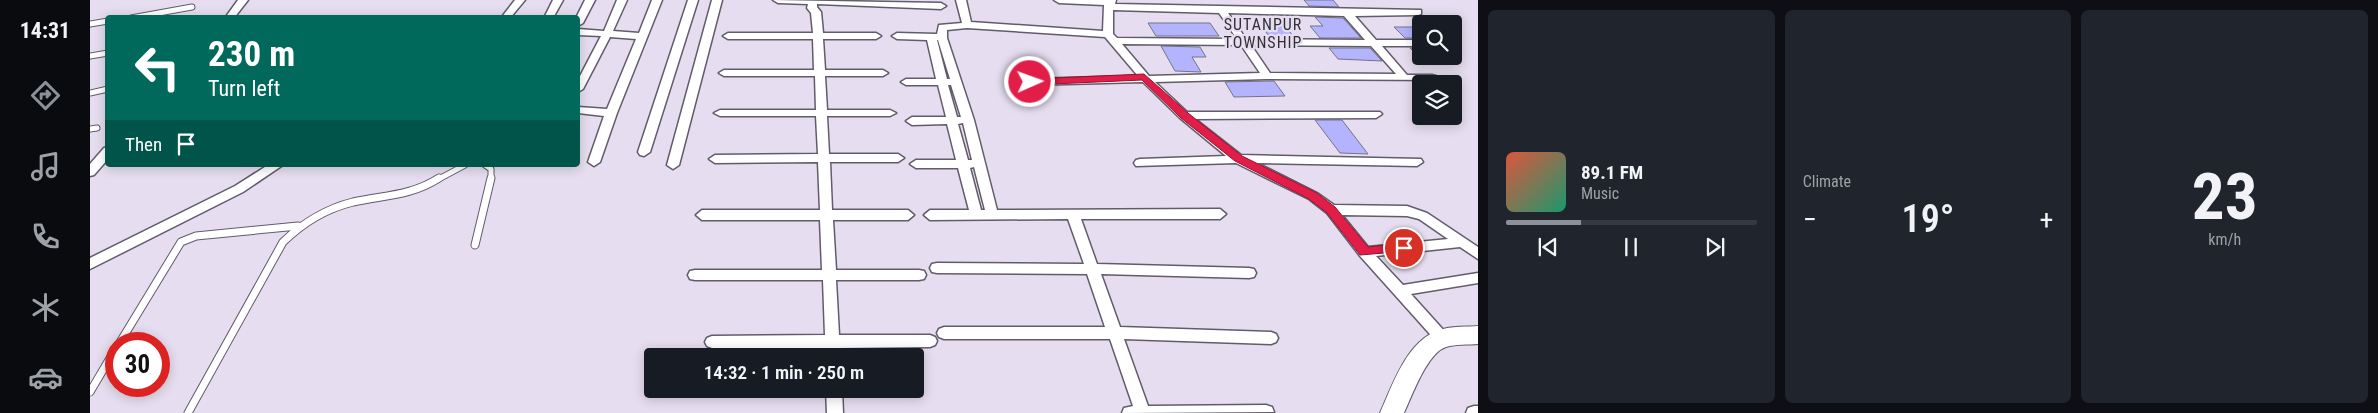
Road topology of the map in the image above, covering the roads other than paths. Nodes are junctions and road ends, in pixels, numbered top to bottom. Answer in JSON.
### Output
{"nodes":[{"id":1,"x":243,"y":0,"type":"edge"},
{"id":2,"x":520,"y":0,"type":"edge"},
{"id":3,"x":558,"y":0,"type":"edge"},
{"id":4,"x":590,"y":0,"type":"edge"},
{"id":5,"x":622,"y":0,"type":"edge"},
{"id":6,"x":657,"y":0,"type":"edge"},
{"id":7,"x":693,"y":0,"type":"edge"},
{"id":8,"x":717,"y":0,"type":"edge"},
{"id":9,"x":778,"y":0,"type":"edge"},
{"id":10,"x":961,"y":0,"type":"edge"},
{"id":11,"x":1059,"y":0,"type":"edge"},
{"id":12,"x":1289,"y":0,"type":"edge"},
{"id":13,"x":817,"y":3,"type":"edge"},
{"id":14,"x":1110,"y":3,"type":"edge"},
{"id":15,"x":941,"y":6,"type":"dead end"},
{"id":16,"x":192,"y":8,"type":"dead end"},
{"id":17,"x":1221,"y":9,"type":"junction"},
{"id":18,"x":1296,"y":12,"type":"junction"},
{"id":19,"x":1418,"y":12,"type":"dead end"},
{"id":20,"x":1348,"y":13,"type":"junction"},
{"id":21,"x":149,"y":15,"type":"edge"},
{"id":22,"x":231,"y":15,"type":"edge"},
{"id":23,"x":508,"y":15,"type":"edge"},
{"id":24,"x":550,"y":15,"type":"edge"},
{"id":25,"x":580,"y":19,"type":"edge"},
{"id":26,"x":105,"y":22,"type":"edge"},
{"id":27,"x":90,"y":24,"type":"edge"},
{"id":28,"x":967,"y":25,"type":"junction"},
{"id":29,"x":580,"y":32,"type":"edge"},
{"id":30,"x":607,"y":34,"type":"junction"},
{"id":31,"x":938,"y":34,"type":"junction"},
{"id":32,"x":818,"y":35,"type":"junction"},
{"id":33,"x":643,"y":36,"type":"junction"},
{"id":34,"x":728,"y":36,"type":"dead end"},
{"id":35,"x":876,"y":36,"type":"dead end"},
{"id":36,"x":897,"y":36,"type":"dead end"},
{"id":37,"x":1110,"y":37,"type":"junction"},
{"id":38,"x":1245,"y":41,"type":"junction"},
{"id":39,"x":1375,"y":42,"type":"junction"},
{"id":40,"x":1412,"y":43,"type":"edge"},
{"id":41,"x":105,"y":54,"type":"edge"},
{"id":42,"x":90,"y":56,"type":"edge"},
{"id":43,"x":883,"y":72,"type":"dead end"},
{"id":44,"x":724,"y":73,"type":"dead end"},
{"id":45,"x":820,"y":73,"type":"junction"},
{"id":46,"x":1267,"y":76,"type":"junction"},
{"id":47,"x":1144,"y":77,"type":"junction"},
{"id":48,"x":1404,"y":77,"type":"junction"},
{"id":49,"x":1412,"y":77,"type":"edge"},
{"id":50,"x":906,"y":82,"type":"dead end"},
{"id":51,"x":943,"y":82,"type":"junction"},
{"id":52,"x":957,"y":82,"type":"junction"},
{"id":53,"x":1030,"y":82,"type":"dead end"},
{"id":54,"x":580,"y":85,"type":"edge"},
{"id":55,"x":105,"y":90,"type":"edge"},
{"id":56,"x":90,"y":92,"type":"edge"},
{"id":57,"x":580,"y":110,"type":"edge"},
{"id":58,"x":611,"y":113,"type":"junction"},
{"id":59,"x":720,"y":113,"type":"dead end"},
{"id":60,"x":890,"y":113,"type":"dead end"},
{"id":61,"x":822,"y":114,"type":"junction"},
{"id":62,"x":1376,"y":114,"type":"dead end"},
{"id":63,"x":1184,"y":116,"type":"junction"},
{"id":64,"x":953,"y":120,"type":"junction"},
{"id":65,"x":968,"y":120,"type":"junction"},
{"id":66,"x":912,"y":121,"type":"dead end"},
{"id":67,"x":97,"y":128,"type":"dead end"},
{"id":68,"x":90,"y":129,"type":"edge"},
{"id":69,"x":644,"y":152,"type":"dead end"},
{"id":70,"x":105,"y":156,"type":"edge"},
{"id":71,"x":715,"y":158,"type":"dead end"},
{"id":72,"x":824,"y":158,"type":"junction"},
{"id":73,"x":898,"y":158,"type":"dead end"},
{"id":74,"x":1238,"y":158,"type":"junction"},
{"id":75,"x":594,"y":162,"type":"dead end"},
{"id":76,"x":1417,"y":162,"type":"dead end"},
{"id":77,"x":1140,"y":163,"type":"dead end"},
{"id":78,"x":916,"y":164,"type":"dead end"},
{"id":79,"x":962,"y":164,"type":"junction"},
{"id":80,"x":978,"y":164,"type":"junction"},
{"id":81,"x":673,"y":165,"type":"dead end"},
{"id":82,"x":274,"y":167,"type":"edge"},
{"id":83,"x":459,"y":167,"type":"edge"},
{"id":84,"x":488,"y":167,"type":"edge"},
{"id":85,"x":90,"y":172,"type":"edge"},
{"id":86,"x":1331,"y":210,"type":"junction"},
{"id":87,"x":908,"y":214,"type":"dead end"},
{"id":88,"x":1073,"y":214,"type":"junction"},
{"id":89,"x":1220,"y":214,"type":"dead end"},
{"id":90,"x":702,"y":215,"type":"dead end"},
{"id":91,"x":826,"y":215,"type":"junction"},
{"id":92,"x":930,"y":215,"type":"dead end"},
{"id":93,"x":976,"y":215,"type":"junction"},
{"id":94,"x":992,"y":215,"type":"junction"},
{"id":95,"x":298,"y":226,"type":"junction"},
{"id":96,"x":1463,"y":242,"type":"junction"},
{"id":97,"x":476,"y":245,"type":"dead end"},
{"id":98,"x":1365,"y":252,"type":"junction"},
{"id":99,"x":1478,"y":254,"type":"edge"},
{"id":100,"x":90,"y":264,"type":"edge"},
{"id":101,"x":937,"y":268,"type":"dead end"},
{"id":102,"x":1092,"y":269,"type":"junction"},
{"id":103,"x":1249,"y":273,"type":"dead end"},
{"id":104,"x":829,"y":275,"type":"junction"},
{"id":105,"x":919,"y":275,"type":"dead end"},
{"id":106,"x":695,"y":276,"type":"dead end"},
{"id":107,"x":1478,"y":278,"type":"edge"},
{"id":108,"x":1399,"y":291,"type":"junction"},
{"id":109,"x":126,"y":332,"type":"edge"},
{"id":110,"x":944,"y":333,"type":"dead end"},
{"id":111,"x":1114,"y":333,"type":"junction"},
{"id":112,"x":1478,"y":335,"type":"edge"},
{"id":113,"x":1271,"y":338,"type":"dead end"},
{"id":114,"x":1442,"y":338,"type":"junction"},
{"id":115,"x":930,"y":341,"type":"dead end"},
{"id":116,"x":712,"y":342,"type":"dead end"},
{"id":117,"x":815,"y":348,"type":"edge"},
{"id":118,"x":832,"y":348,"type":"edge"},
{"id":119,"x":844,"y":348,"type":"edge"},
{"id":120,"x":105,"y":367,"type":"edge"},
{"id":121,"x":90,"y":392,"type":"edge"},
{"id":122,"x":834,"y":398,"type":"edge"},
{"id":123,"x":1266,"y":412,"type":"dead end"},
{"id":124,"x":188,"y":413,"type":"edge"},
{"id":125,"x":835,"y":413,"type":"edge"},
{"id":126,"x":1130,"y":413,"type":"edge"},
{"id":127,"x":1143,"y":413,"type":"edge"},
{"id":128,"x":1392,"y":413,"type":"edge"},
{"id":129,"x":1474,"y":413,"type":"edge"},
{"id":130,"x":1478,"y":413,"type":"edge"}],
"edges":[{"from":1,"to":22,"type":"street"},
{"from":2,"to":23,"type":"street"},
{"from":3,"to":24,"type":"street"},
{"from":4,"to":25,"type":"street"},
{"from":5,"to":30,"type":"street"},
{"from":6,"to":33,"type":"street"},
{"from":7,"to":69,"type":"street"},
{"from":8,"to":81,"type":"street"},
{"from":9,"to":13,"type":"street"},
{"from":10,"to":28,"type":"street"},
{"from":11,"to":14,"type":"street"},
{"from":12,"to":18,"type":"street"},
{"from":13,"to":15,"type":"street"},
{"from":13,"to":32,"type":"street"},
{"from":14,"to":17,"type":"street"},
{"from":14,"to":37,"type":"street"},
{"from":16,"to":21,"type":"lane"},
{"from":17,"to":18,"type":"street"},
{"from":17,"to":38,"type":"street"},
{"from":18,"to":20,"type":"street"},
{"from":19,"to":20,"type":"street"},
{"from":20,"to":39,"type":"street"},
{"from":26,"to":27,"type":"lane"},
{"from":28,"to":31,"type":"street"},
{"from":28,"to":37,"type":"street"},
{"from":29,"to":30,"type":"street"},
{"from":30,"to":33,"type":"street"},
{"from":30,"to":54,"type":"street"},
{"from":31,"to":36,"type":"street"},
{"from":31,"to":51,"type":"street"},
{"from":31,"to":52,"type":"street"},
{"from":32,"to":34,"type":"street"},
{"from":32,"to":35,"type":"street"},
{"from":32,"to":45,"type":"street"},
{"from":33,"to":58,"type":"street"},
{"from":37,"to":38,"type":"street"},
{"from":37,"to":47,"type":"street"},
{"from":38,"to":39,"type":"street"},
{"from":38,"to":46,"type":"street"},
{"from":39,"to":40,"type":"street"},
{"from":39,"to":48,"type":"street"},
{"from":41,"to":42,"type":"lane"},
{"from":43,"to":45,"type":"street"},
{"from":44,"to":45,"type":"street"},
{"from":45,"to":61,"type":"street"},
{"from":46,"to":47,"type":"street"},
{"from":46,"to":48,"type":"street"},
{"from":47,"to":53,"type":"street"},
{"from":47,"to":63,"type":"street"},
{"from":48,"to":49,"type":"street"},
{"from":50,"to":51,"type":"street"},
{"from":51,"to":52,"type":"street"},
{"from":51,"to":64,"type":"street"},
{"from":52,"to":65,"type":"street"},
{"from":55,"to":56,"type":"lane"},
{"from":57,"to":58,"type":"street"},
{"from":58,"to":75,"type":"street"},
{"from":59,"to":61,"type":"street"},
{"from":60,"to":61,"type":"street"},
{"from":61,"to":72,"type":"street"},
{"from":62,"to":63,"type":"street"},
{"from":63,"to":74,"type":"street"},
{"from":64,"to":65,"type":"street"},
{"from":64,"to":66,"type":"street"},
{"from":64,"to":79,"type":"street"},
{"from":65,"to":80,"type":"street"},
{"from":67,"to":68,"type":"lane"},
{"from":70,"to":85,"type":"street"},
{"from":71,"to":72,"type":"street"},
{"from":72,"to":73,"type":"street"},
{"from":72,"to":91,"type":"street"},
{"from":74,"to":76,"type":"street"},
{"from":74,"to":77,"type":"street"},
{"from":74,"to":86,"type":"street"},
{"from":78,"to":79,"type":"street"},
{"from":79,"to":80,"type":"street"},
{"from":79,"to":93,"type":"street"},
{"from":80,"to":94,"type":"street"},
{"from":82,"to":100,"type":"street"},
{"from":83,"to":95,"type":"lane"},
{"from":84,"to":97,"type":"lane"},
{"from":86,"to":96,"type":"street"},
{"from":86,"to":98,"type":"street"},
{"from":87,"to":91,"type":"street"},
{"from":88,"to":89,"type":"street"},
{"from":88,"to":94,"type":"street"},
{"from":88,"to":102,"type":"street"},
{"from":90,"to":91,"type":"street"},
{"from":91,"to":104,"type":"street"},
{"from":92,"to":93,"type":"street"},
{"from":93,"to":94,"type":"street"},
{"from":95,"to":109,"type":"lane"},
{"from":95,"to":124,"type":"lane"},
{"from":96,"to":98,"type":"street"},
{"from":96,"to":99,"type":"street"},
{"from":98,"to":108,"type":"street"},
{"from":101,"to":102,"type":"street"},
{"from":102,"to":103,"type":"street"},
{"from":102,"to":111,"type":"street"},
{"from":104,"to":105,"type":"street"},
{"from":104,"to":106,"type":"street"},
{"from":104,"to":118,"type":"street"},
{"from":107,"to":108,"type":"street"},
{"from":108,"to":114,"type":"street"},
{"from":110,"to":111,"type":"street"},
{"from":111,"to":113,"type":"street"},
{"from":111,"to":127,"type":"street"},
{"from":112,"to":114,"type":"street"},
{"from":114,"to":128,"type":"street"},
{"from":115,"to":119,"type":"street"},
{"from":116,"to":117,"type":"street"},
{"from":120,"to":121,"type":"lane"},
{"from":122,"to":125,"type":"street"},
{"from":123,"to":127,"type":"street"},
{"from":126,"to":127,"type":"street"},
{"from":129,"to":130,"type":"street"}]}
